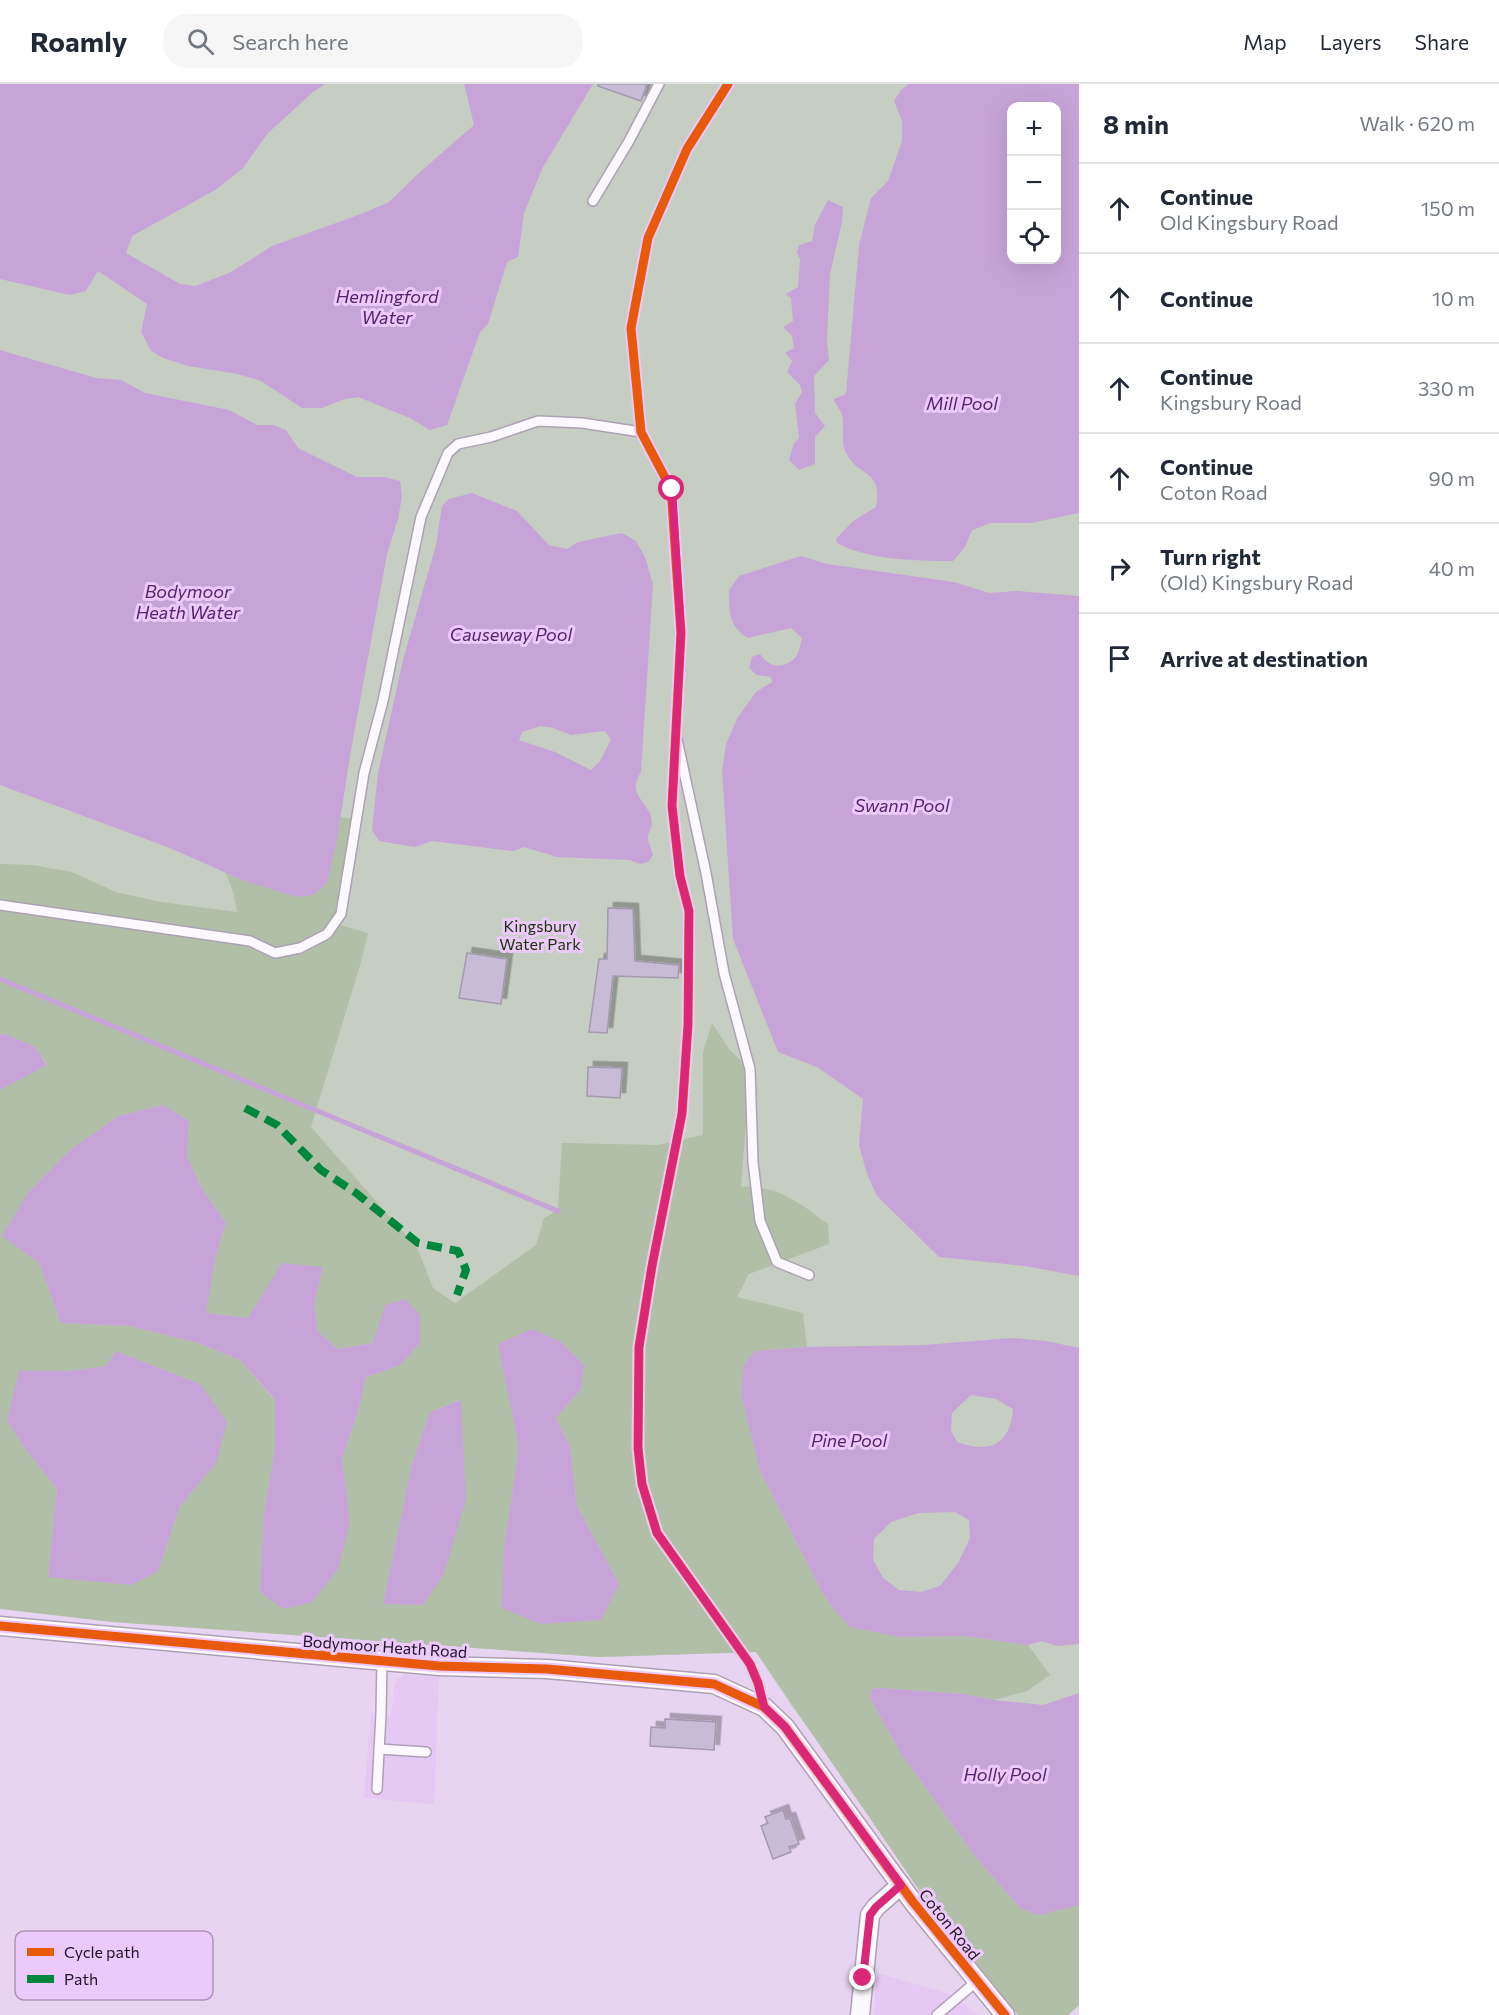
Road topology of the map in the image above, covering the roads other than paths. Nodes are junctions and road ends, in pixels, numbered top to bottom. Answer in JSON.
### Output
{"nodes":[{"id":1,"x":659,"y":84,"type":"edge"},
{"id":2,"x":728,"y":84,"type":"edge"},
{"id":3,"x":593,"y":201,"type":"dead end"},
{"id":4,"x":641,"y":432,"type":"junction"},
{"id":5,"x":0,"y":904,"type":"edge"},
{"id":6,"x":689,"y":911,"type":"dead end"},
{"id":7,"x":809,"y":1275,"type":"dead end"},
{"id":8,"x":0,"y":1626,"type":"edge"},
{"id":9,"x":381,"y":1661,"type":"junction"},
{"id":10,"x":764,"y":1707,"type":"junction"},
{"id":11,"x":379,"y":1749,"type":"junction"},
{"id":12,"x":426,"y":1752,"type":"dead end"},
{"id":13,"x":377,"y":1789,"type":"dead end"},
{"id":14,"x":901,"y":1885,"type":"junction"},
{"id":15,"x":977,"y":1981,"type":"junction"},
{"id":16,"x":860,"y":2015,"type":"edge"},
{"id":17,"x":937,"y":2015,"type":"edge"},
{"id":18,"x":1005,"y":2015,"type":"edge"}],
"edges":[{"from":1,"to":3,"type":"lane"},
{"from":2,"to":4,"type":"lane"},
{"from":4,"to":5,"type":"lane"},
{"from":4,"to":7,"type":"lane"},
{"from":6,"to":10,"type":"lane"},
{"from":8,"to":9,"type":"street","name":"Bodymoor Heath Road"},
{"from":9,"to":10,"type":"street","name":"Bodymoor Heath Road"},
{"from":9,"to":11,"type":"lane"},
{"from":10,"to":14,"type":"street","name":"Coton Road"},
{"from":11,"to":12,"type":"lane"},
{"from":11,"to":13,"type":"lane"},
{"from":14,"to":15,"type":"street","name":"Coton Road"},
{"from":14,"to":16,"type":"street"},
{"from":15,"to":17,"type":"lane"},
{"from":15,"to":18,"type":"street","name":"Coton Road"}]}
